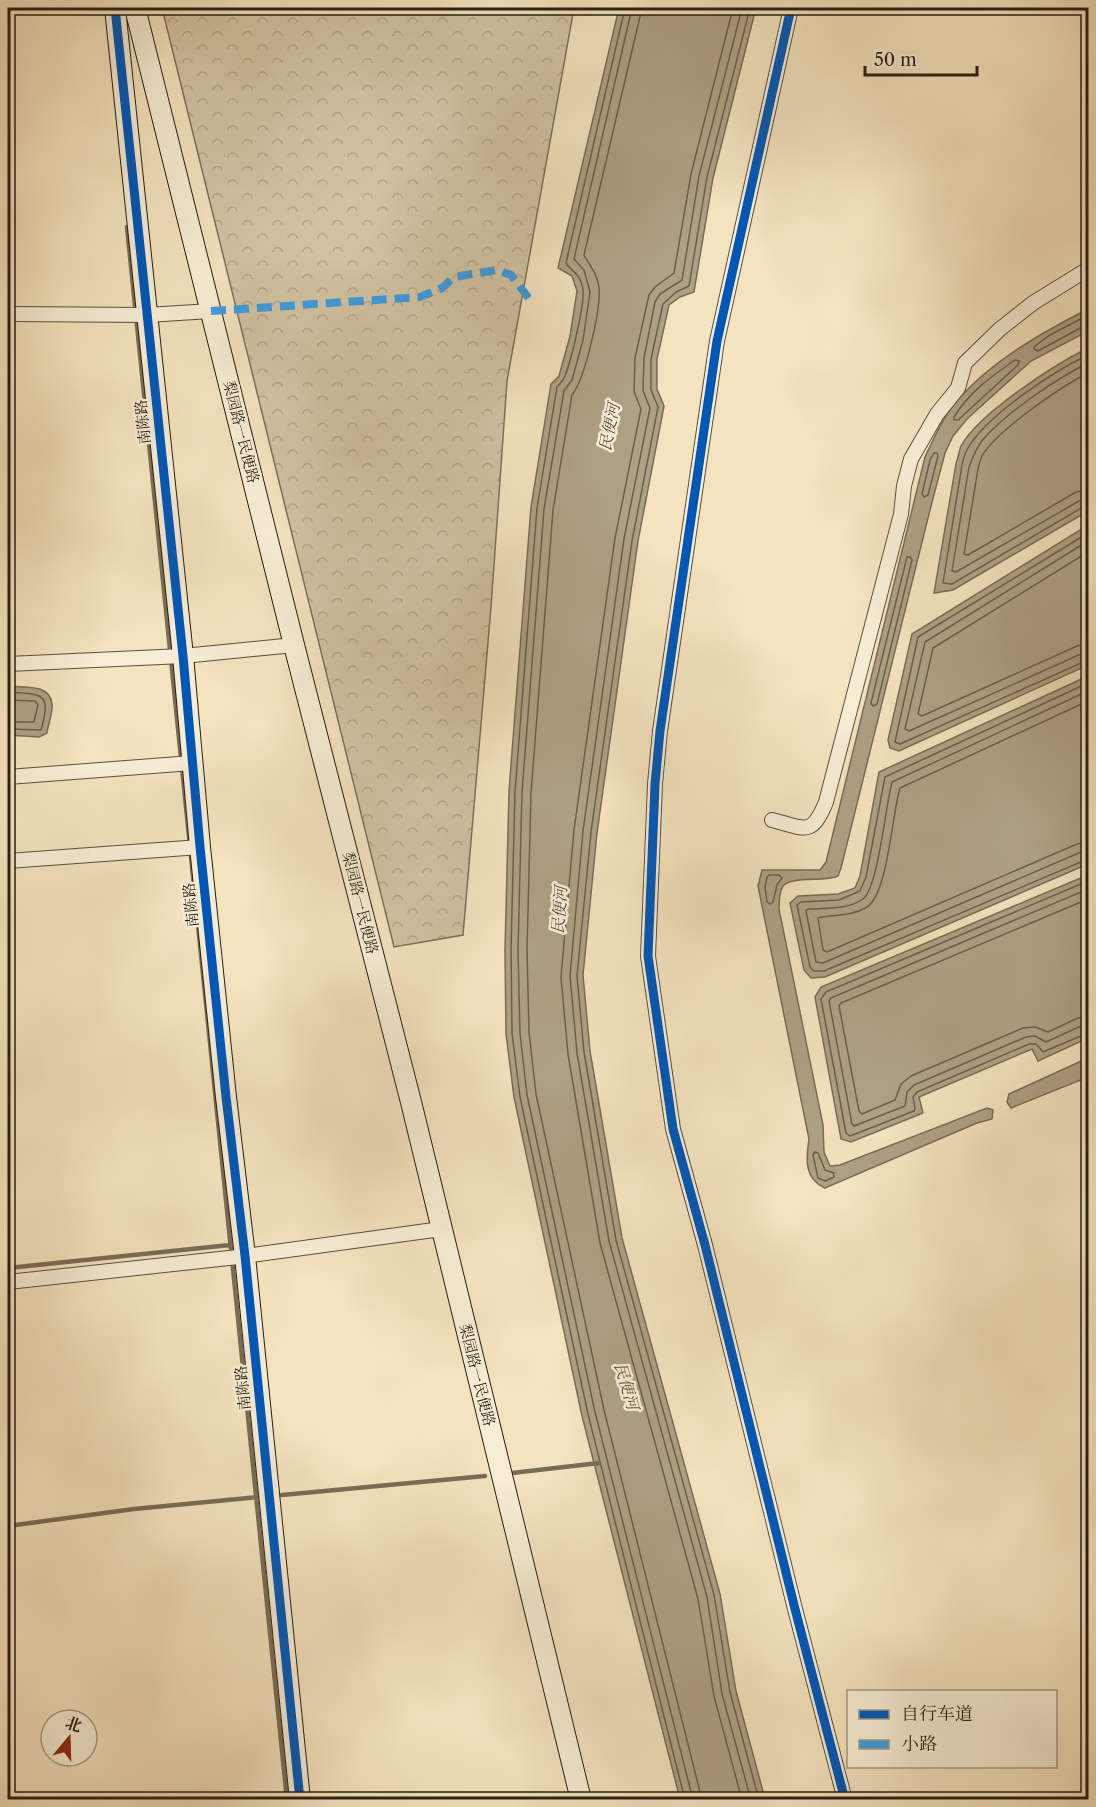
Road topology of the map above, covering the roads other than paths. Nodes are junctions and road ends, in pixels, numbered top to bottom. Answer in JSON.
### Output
{"nodes":[{"id":1,"x":115,"y":8,"type":"edge"},
{"id":2,"x":135,"y":8,"type":"edge"},
{"id":3,"x":791,"y":8,"type":"edge"},
{"id":4,"x":1089,"y":269,"type":"edge"},
{"id":5,"x":211,"y":311,"type":"junction"},
{"id":6,"x":8,"y":314,"type":"edge"},
{"id":7,"x":140,"y":315,"type":"junction"},
{"id":8,"x":294,"y":645,"type":"junction"},
{"id":9,"x":175,"y":657,"type":"junction"},
{"id":10,"x":8,"y":664,"type":"edge"},
{"id":11,"x":185,"y":764,"type":"junction"},
{"id":12,"x":8,"y":777,"type":"edge"},
{"id":13,"x":772,"y":820,"type":"dead end"},
{"id":14,"x":193,"y":848,"type":"junction"},
{"id":15,"x":8,"y":861,"type":"edge"},
{"id":16,"x":441,"y":1229,"type":"junction"},
{"id":17,"x":236,"y":1257,"type":"junction"},
{"id":18,"x":8,"y":1282,"type":"edge"},
{"id":19,"x":300,"y":1800,"type":"edge"},
{"id":20,"x":581,"y":1800,"type":"edge"},
{"id":21,"x":845,"y":1800,"type":"edge"}],
"edges":[{"from":1,"to":7,"type":"main road","name":"南陈路"},
{"from":2,"to":5,"type":"main road","name":"梨园路一民便路"},
{"from":3,"to":21,"type":"street"},
{"from":4,"to":13,"type":"street"},
{"from":5,"to":7,"type":"street"},
{"from":5,"to":8,"type":"main road","name":"梨园路一民便路"},
{"from":6,"to":7,"type":"street"},
{"from":7,"to":9,"type":"main road","name":"南陈路"},
{"from":8,"to":9,"type":"street"},
{"from":8,"to":16,"type":"main road","name":"梨园路一民便路"},
{"from":9,"to":10,"type":"street"},
{"from":9,"to":11,"type":"main road","name":"南陈路"},
{"from":11,"to":12,"type":"street"},
{"from":11,"to":14,"type":"main road","name":"南陈路"},
{"from":14,"to":15,"type":"street"},
{"from":14,"to":17,"type":"main road","name":"南陈路"},
{"from":16,"to":17,"type":"street"},
{"from":16,"to":20,"type":"main road","name":"梨园路一民便路"},
{"from":17,"to":18,"type":"street"},
{"from":17,"to":19,"type":"main road","name":"南陈路"}]}
